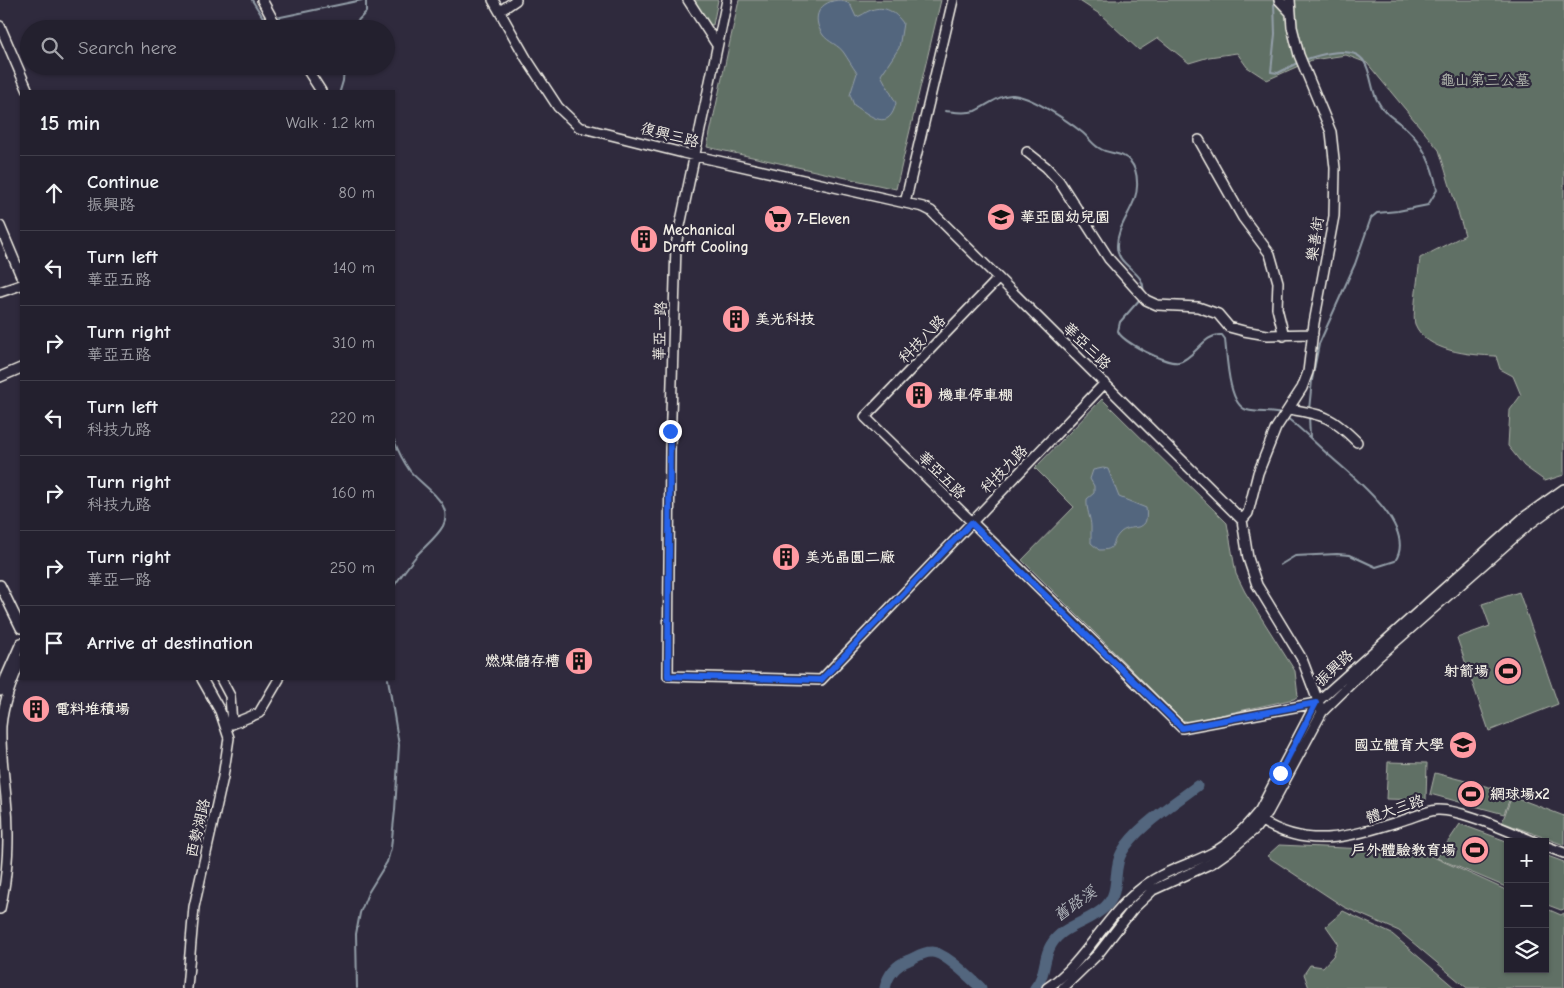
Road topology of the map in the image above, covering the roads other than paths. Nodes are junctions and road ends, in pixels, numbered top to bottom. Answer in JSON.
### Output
{"nodes":[{"id":1,"x":262,"y":0,"type":"edge"},
{"id":2,"x":493,"y":0,"type":"edge"},
{"id":3,"x":516,"y":0,"type":"edge"},
{"id":4,"x":688,"y":0,"type":"edge"},
{"id":5,"x":727,"y":0,"type":"edge"},
{"id":6,"x":952,"y":0,"type":"edge"},
{"id":7,"x":1279,"y":0,"type":"edge"},
{"id":8,"x":1290,"y":0,"type":"edge"},
{"id":9,"x":500,"y":10,"type":"junction"},
{"id":10,"x":1291,"y":13,"type":"junction"},
{"id":11,"x":274,"y":20,"type":"edge"},
{"id":12,"x":0,"y":26,"type":"edge"},
{"id":13,"x":717,"y":45,"type":"junction"},
{"id":14,"x":20,"y":72,"type":"edge"},
{"id":15,"x":21,"y":75,"type":"edge"},
{"id":16,"x":311,"y":75,"type":"edge"},
{"id":17,"x":28,"y":90,"type":"edge"},
{"id":18,"x":320,"y":90,"type":"edge"},
{"id":19,"x":1199,"y":140,"type":"dead end"},
{"id":20,"x":1027,"y":152,"type":"dead end"},
{"id":21,"x":694,"y":155,"type":"junction"},
{"id":22,"x":905,"y":203,"type":"junction"},
{"id":23,"x":0,"y":226,"type":"edge"},
{"id":24,"x":20,"y":274,"type":"edge"},
{"id":25,"x":998,"y":279,"type":"junction"},
{"id":26,"x":20,"y":285,"type":"edge"},
{"id":27,"x":0,"y":292,"type":"edge"},
{"id":28,"x":1313,"y":334,"type":"junction"},
{"id":29,"x":1284,"y":336,"type":"junction"},
{"id":30,"x":20,"y":368,"type":"edge"},
{"id":31,"x":0,"y":377,"type":"edge"},
{"id":32,"x":1105,"y":383,"type":"junction"},
{"id":33,"x":1289,"y":410,"type":"junction"},
{"id":34,"x":865,"y":417,"type":"joint"},
{"id":35,"x":1357,"y":442,"type":"dead end"},
{"id":36,"x":1564,"y":489,"type":"edge"},
{"id":37,"x":1564,"y":498,"type":"edge"},
{"id":38,"x":1242,"y":520,"type":"junction"},
{"id":39,"x":971,"y":523,"type":"junction"},
{"id":40,"x":0,"y":585,"type":"edge"},
{"id":41,"x":20,"y":626,"type":"edge"},
{"id":42,"x":20,"y":645,"type":"edge"},
{"id":43,"x":20,"y":663,"type":"edge"},
{"id":44,"x":668,"y":676,"type":"joint"},
{"id":45,"x":203,"y":680,"type":"edge"},
{"id":46,"x":222,"y":680,"type":"edge"},
{"id":47,"x":278,"y":680,"type":"edge"},
{"id":48,"x":0,"y":691,"type":"edge"},
{"id":49,"x":1316,"y":703,"type":"junction"},
{"id":50,"x":1322,"y":712,"type":"junction"},
{"id":51,"x":1258,"y":819,"type":"junction"},
{"id":52,"x":1524,"y":838,"type":"edge"},
{"id":53,"x":1549,"y":847,"type":"edge"},
{"id":54,"x":1564,"y":853,"type":"edge"},
{"id":55,"x":0,"y":909,"type":"edge"},
{"id":56,"x":186,"y":988,"type":"edge"},
{"id":57,"x":1047,"y":988,"type":"edge"},
{"id":58,"x":1063,"y":988,"type":"edge"}],
"edges":[{"from":1,"to":11,"type":"street"},
{"from":2,"to":9,"type":"street","name":"復興三路"},
{"from":3,"to":9,"type":"street"},
{"from":4,"to":13,"type":"street"},
{"from":5,"to":13,"type":"street","name":"華亞一路"},
{"from":6,"to":22,"type":"street"},
{"from":7,"to":10,"type":"street"},
{"from":8,"to":10,"type":"street"},
{"from":9,"to":21,"type":"street","name":"復興三路"},
{"from":10,"to":28,"type":"street","name":"樂善街"},
{"from":12,"to":14,"type":"street"},
{"from":13,"to":21,"type":"street","name":"華亞一路"},
{"from":15,"to":17,"type":"street"},
{"from":16,"to":18,"type":"street"},
{"from":19,"to":29,"type":"street"},
{"from":20,"to":29,"type":"street"},
{"from":21,"to":22,"type":"street","name":"復興三路"},
{"from":21,"to":44,"type":"street","name":"華亞一路"},
{"from":22,"to":25,"type":"street","name":"華亞三路"},
{"from":23,"to":24,"type":"street"},
{"from":25,"to":32,"type":"street","name":"華亞三路"},
{"from":25,"to":34,"type":"street","name":"科技八路"},
{"from":26,"to":27,"type":"street"},
{"from":28,"to":29,"type":"street"},
{"from":28,"to":33,"type":"street","name":"樂善街"},
{"from":30,"to":31,"type":"street"},
{"from":32,"to":38,"type":"street","name":"華亞三路"},
{"from":32,"to":39,"type":"street","name":"科技九路"},
{"from":33,"to":35,"type":"street"},
{"from":33,"to":38,"type":"street","name":"樂善街"},
{"from":34,"to":39,"type":"street","name":"華亞五路"},
{"from":36,"to":49,"type":"street","name":"振興路"},
{"from":37,"to":50,"type":"street","name":"振興路"},
{"from":38,"to":49,"type":"street"},
{"from":39,"to":44,"type":"street","name":"科技九路"},
{"from":39,"to":49,"type":"street","name":"華亞五路"},
{"from":40,"to":41,"type":"street"},
{"from":42,"to":48,"type":"street"},
{"from":43,"to":55,"type":"street"},
{"from":45,"to":56,"type":"street","name":"西勢湖路"},
{"from":46,"to":47,"type":"street"},
{"from":49,"to":50,"type":"street"},
{"from":49,"to":51,"type":"street","name":"振興路"},
{"from":50,"to":51,"type":"street","name":"振興路"},
{"from":51,"to":52,"type":"street","name":"體大三路"},
{"from":51,"to":57,"type":"street","name":"振興路"},
{"from":51,"to":58,"type":"street","name":"振興路"},
{"from":53,"to":54,"type":"street"}]}
